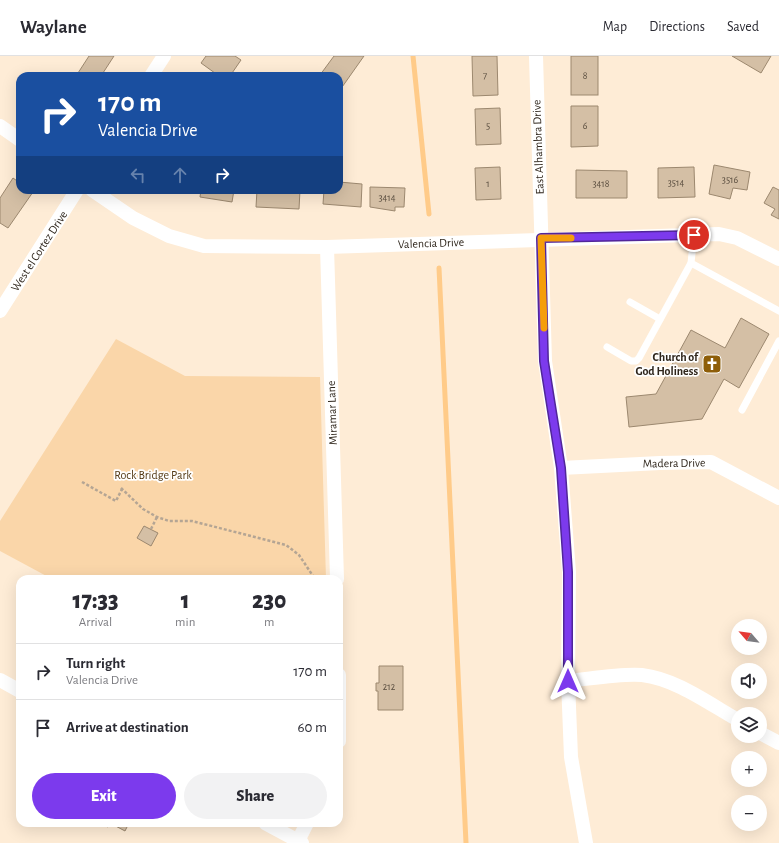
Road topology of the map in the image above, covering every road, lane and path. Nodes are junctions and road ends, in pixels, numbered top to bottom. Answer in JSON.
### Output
{"nodes":[{"id":1,"x":164,"y":56,"type":"edge"},
{"id":2,"x":536,"y":56,"type":"edge"},
{"id":3,"x":154,"y":72,"type":"edge"},
{"id":4,"x":0,"y":126,"type":"edge"},
{"id":5,"x":16,"y":137,"type":"edge"},
{"id":6,"x":74,"y":194,"type":"edge"},
{"id":7,"x":98,"y":194,"type":"edge"},
{"id":8,"x":694,"y":235,"type":"junction"},
{"id":9,"x":541,"y":238,"type":"junction"},
{"id":10,"x":326,"y":247,"type":"junction"},
{"id":11,"x":779,"y":259,"type":"edge"},
{"id":12,"x":691,"y":263,"type":"junction"},
{"id":13,"x":630,"y":302,"type":"dead end"},
{"id":14,"x":0,"y":311,"type":"edge"},
{"id":15,"x":779,"y":311,"type":"edge"},
{"id":16,"x":660,"y":318,"type":"junction"},
{"id":17,"x":779,"y":341,"type":"edge"},
{"id":18,"x":607,"y":347,"type":"dead end"},
{"id":19,"x":742,"y":410,"type":"dead end"},
{"id":20,"x":561,"y":468,"type":"junction"},
{"id":21,"x":82,"y":482,"type":"dead end"},
{"id":22,"x":779,"y":498,"type":"edge"},
{"id":23,"x":157,"y":517,"type":"junction"},
{"id":24,"x":151,"y":529,"type":"dead end"},
{"id":25,"x":312,"y":575,"type":"edge"},
{"id":26,"x":337,"y":575,"type":"edge"},
{"id":27,"x":0,"y":680,"type":"edge"},
{"id":28,"x":568,"y":681,"type":"junction"},
{"id":29,"x":16,"y":689,"type":"edge"},
{"id":30,"x":731,"y":716,"type":"edge"},
{"id":31,"x":767,"y":737,"type":"edge"},
{"id":32,"x":779,"y":744,"type":"edge"},
{"id":33,"x":272,"y":827,"type":"edge"},
{"id":34,"x":306,"y":827,"type":"edge"},
{"id":35,"x":300,"y":842,"type":"edge"},
{"id":36,"x":586,"y":843,"type":"edge"}],
"edges":[{"from":1,"to":3,"type":"street"},
{"from":2,"to":9,"type":"street","name":"East Alhambra Drive"},
{"from":4,"to":5,"type":"street"},
{"from":6,"to":14,"type":"street","name":"West el Cortez Drive"},
{"from":7,"to":10,"type":"street","name":"Valencia Drive"},
{"from":8,"to":9,"type":"street","name":"Valencia Drive"},
{"from":8,"to":11,"type":"street","name":"Valencia Drive"},
{"from":8,"to":12,"type":"lane"},
{"from":9,"to":10,"type":"street","name":"Valencia Drive"},
{"from":9,"to":20,"type":"street","name":"East Alhambra Drive"},
{"from":10,"to":26,"type":"street","name":"Miramar Lane"},
{"from":12,"to":15,"type":"lane"},
{"from":12,"to":16,"type":"lane"},
{"from":13,"to":16,"type":"lane"},
{"from":16,"to":18,"type":"lane"},
{"from":17,"to":19,"type":"lane"},
{"from":20,"to":22,"type":"street","name":"Madera Drive"},
{"from":20,"to":28,"type":"street","name":"East Alhambra Drive"},
{"from":21,"to":23,"type":"path"},
{"from":23,"to":24,"type":"path"},
{"from":23,"to":25,"type":"path"},
{"from":27,"to":29,"type":"street"},
{"from":28,"to":30,"type":"street"},
{"from":28,"to":36,"type":"street","name":"East Alhambra Drive"},
{"from":31,"to":32,"type":"street"},
{"from":33,"to":35,"type":"street"},
{"from":34,"to":35,"type":"street"}]}
